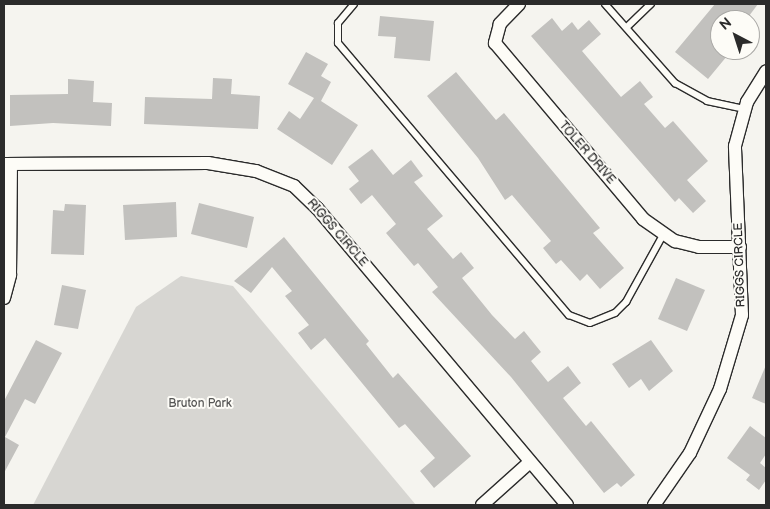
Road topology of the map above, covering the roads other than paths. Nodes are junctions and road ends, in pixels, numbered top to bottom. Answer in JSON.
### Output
{"nodes":[{"id":1,"x":354,"y":4,"type":"edge"},
{"id":2,"x":519,"y":4,"type":"edge"},
{"id":3,"x":605,"y":4,"type":"edge"},
{"id":4,"x":652,"y":4,"type":"edge"},
{"id":5,"x":628,"y":26,"type":"junction"},
{"id":6,"x":766,"y":71,"type":"edge"},
{"id":7,"x":745,"y":109,"type":"junction"},
{"id":8,"x":8,"y":164,"type":"edge"},
{"id":9,"x":663,"y":235,"type":"junction"},
{"id":10,"x":740,"y":246,"type":"junction"},
{"id":11,"x":4,"y":298,"type":"edge"},
{"id":12,"x":530,"y":462,"type":"junction"},
{"id":13,"x":482,"y":505,"type":"edge"},
{"id":14,"x":567,"y":505,"type":"edge"},
{"id":15,"x":654,"y":505,"type":"edge"}],
"edges":[{"from":1,"to":9,"type":"lane"},
{"from":2,"to":9,"type":"street","name":"TOLER DRIVE"},
{"from":3,"to":5,"type":"lane"},
{"from":4,"to":5,"type":"lane"},
{"from":5,"to":7,"type":"lane"},
{"from":6,"to":7,"type":"street","name":"RIGGS CIRCLE"},
{"from":7,"to":10,"type":"street","name":"RIGGS CIRCLE"},
{"from":8,"to":11,"type":"street"},
{"from":8,"to":12,"type":"street","name":"RIGGS CIRCLE"},
{"from":9,"to":10,"type":"street","name":"TOLER DRIVE"},
{"from":10,"to":15,"type":"street","name":"RIGGS CIRCLE"},
{"from":12,"to":13,"type":"street"},
{"from":12,"to":14,"type":"street","name":"RIGGS CIRCLE"}]}
